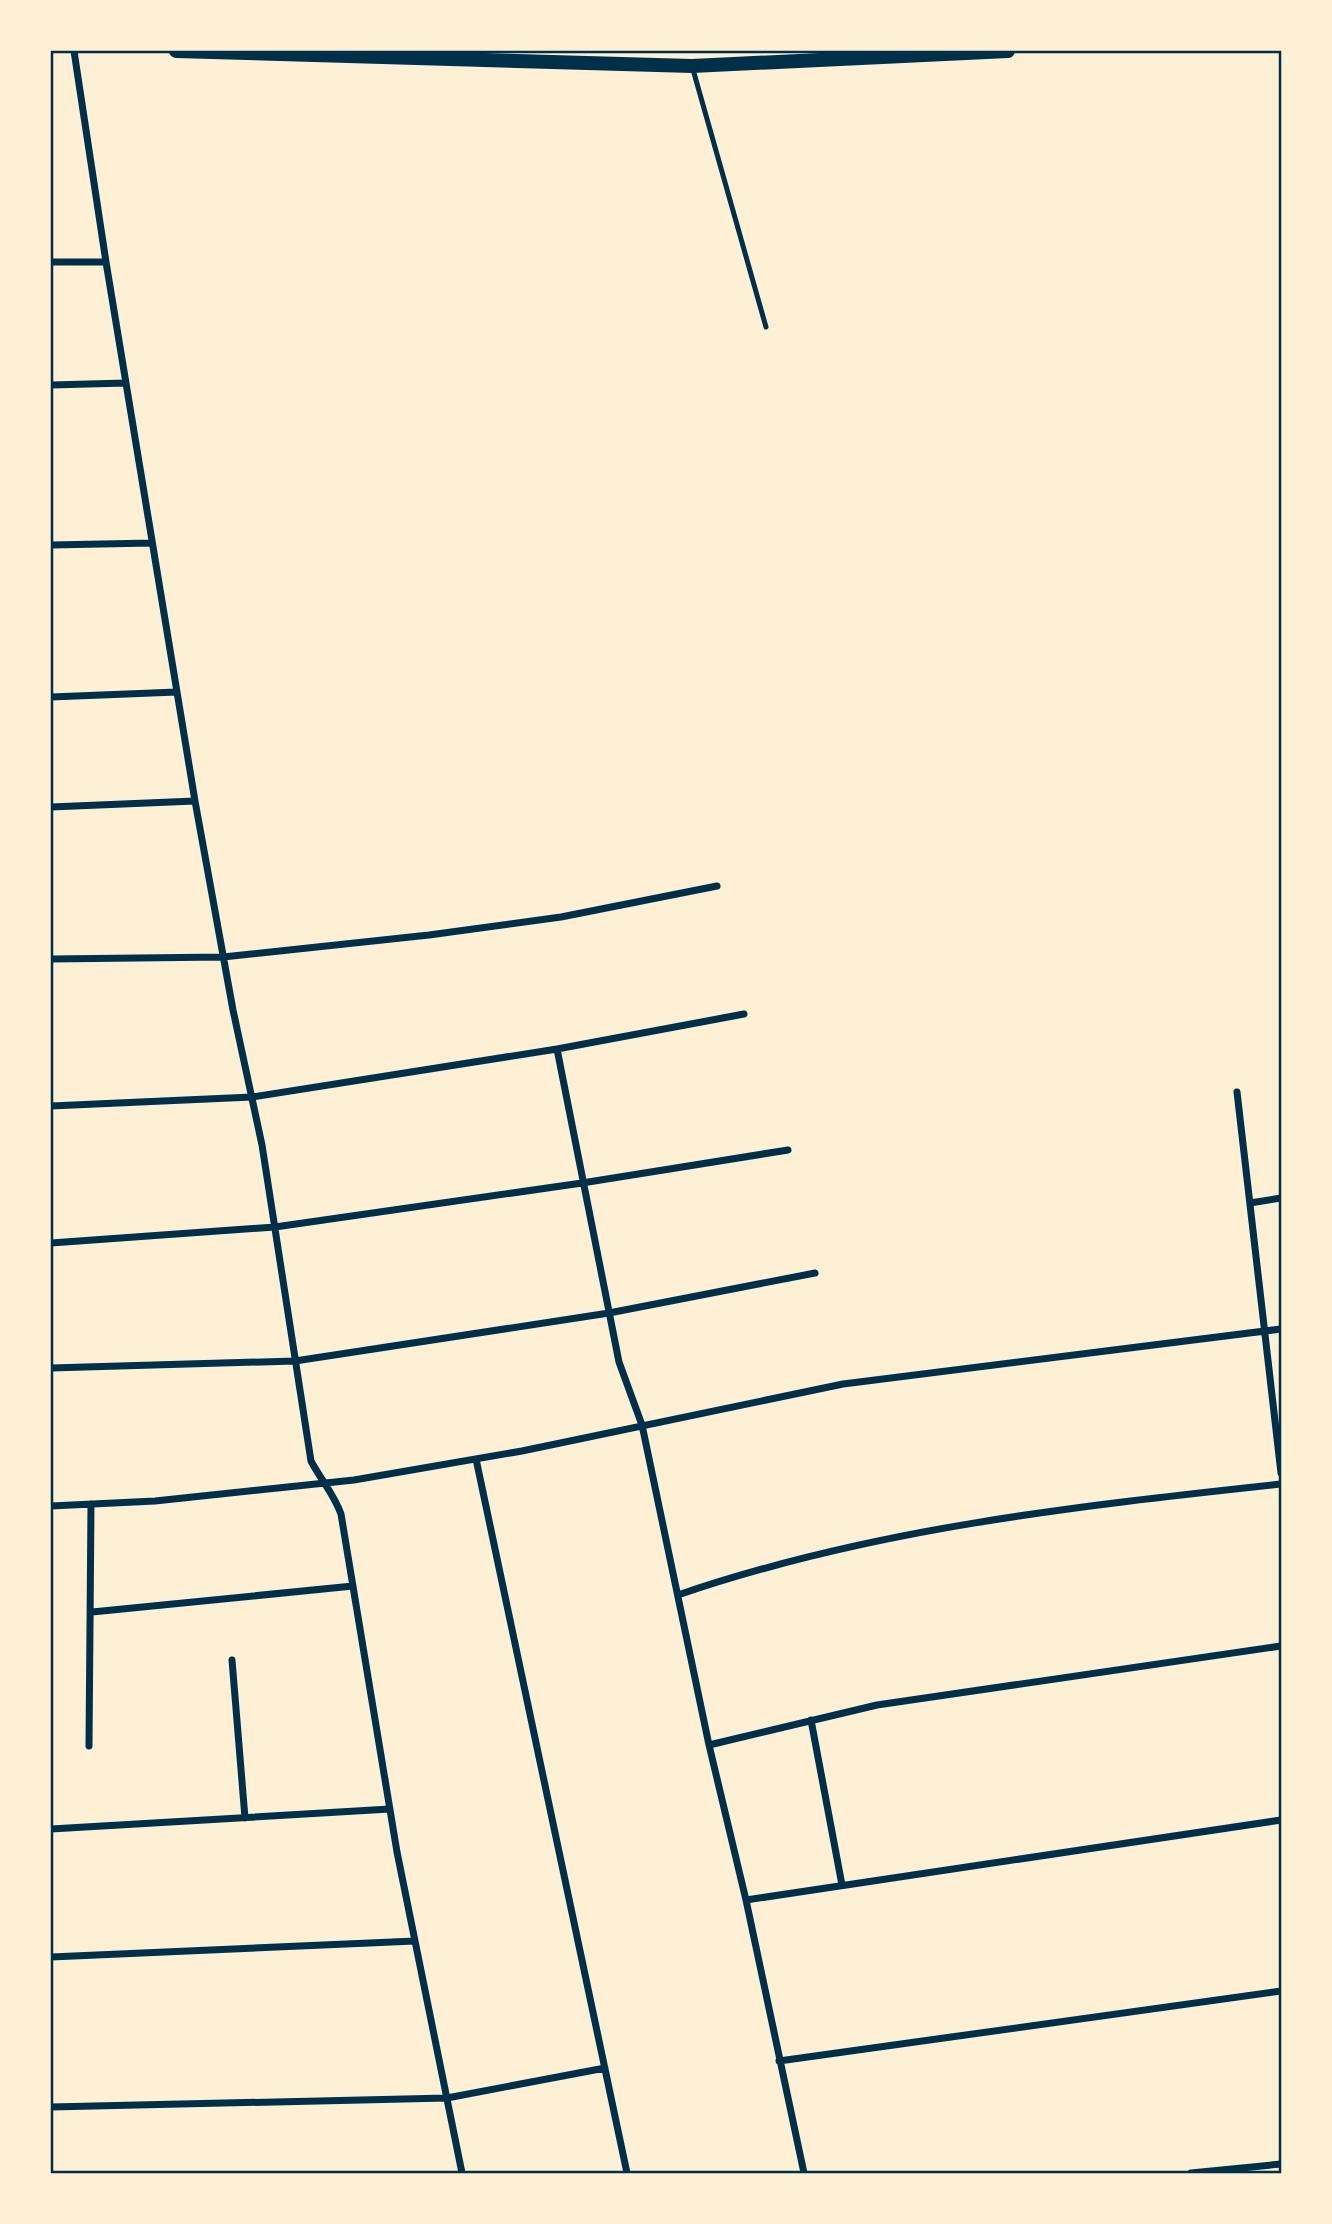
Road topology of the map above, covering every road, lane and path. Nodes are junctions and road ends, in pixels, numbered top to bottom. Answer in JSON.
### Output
{"nodes":[{"id":1,"x":74,"y":51,"type":"edge"},
{"id":2,"x":176,"y":51,"type":"edge"},
{"id":3,"x":1008,"y":51,"type":"edge"},
{"id":4,"x":692,"y":66,"type":"junction"},
{"id":5,"x":51,"y":262,"type":"edge"},
{"id":6,"x":106,"y":262,"type":"junction"},
{"id":7,"x":766,"y":327,"type":"dead end"},
{"id":8,"x":126,"y":383,"type":"junction"},
{"id":9,"x":51,"y":385,"type":"edge"},
{"id":10,"x":152,"y":543,"type":"junction"},
{"id":11,"x":51,"y":545,"type":"edge"},
{"id":12,"x":177,"y":692,"type":"junction"},
{"id":13,"x":51,"y":697,"type":"edge"},
{"id":14,"x":195,"y":801,"type":"junction"},
{"id":15,"x":51,"y":807,"type":"edge"},
{"id":16,"x":717,"y":886,"type":"dead end"},
{"id":17,"x":223,"y":957,"type":"junction"},
{"id":18,"x":51,"y":959,"type":"edge"},
{"id":19,"x":744,"y":1014,"type":"dead end"},
{"id":20,"x":557,"y":1049,"type":"junction"},
{"id":21,"x":1237,"y":1092,"type":"dead end"},
{"id":22,"x":252,"y":1097,"type":"junction"},
{"id":23,"x":51,"y":1106,"type":"edge"},
{"id":24,"x":788,"y":1150,"type":"dead end"},
{"id":25,"x":582,"y":1183,"type":"junction"},
{"id":26,"x":1281,"y":1198,"type":"edge"},
{"id":27,"x":1250,"y":1203,"type":"junction"},
{"id":28,"x":275,"y":1227,"type":"junction"},
{"id":29,"x":51,"y":1243,"type":"edge"},
{"id":30,"x":815,"y":1273,"type":"dead end"},
{"id":31,"x":609,"y":1313,"type":"junction"},
{"id":32,"x":1281,"y":1329,"type":"edge"},
{"id":33,"x":1265,"y":1332,"type":"junction"},
{"id":34,"x":295,"y":1362,"type":"junction"},
{"id":35,"x":51,"y":1368,"type":"edge"},
{"id":36,"x":642,"y":1425,"type":"junction"},
{"id":37,"x":476,"y":1460,"type":"junction"},
{"id":38,"x":1281,"y":1473,"type":"edge"},
{"id":39,"x":323,"y":1483,"type":"junction"},
{"id":40,"x":1281,"y":1484,"type":"edge"},
{"id":41,"x":91,"y":1504,"type":"junction"},
{"id":42,"x":51,"y":1506,"type":"edge"},
{"id":43,"x":354,"y":1586,"type":"junction"},
{"id":44,"x":678,"y":1595,"type":"junction"},
{"id":45,"x":92,"y":1612,"type":"junction"},
{"id":46,"x":1281,"y":1646,"type":"edge"},
{"id":47,"x":232,"y":1660,"type":"dead end"},
{"id":48,"x":811,"y":1720,"type":"junction"},
{"id":49,"x":709,"y":1745,"type":"junction"},
{"id":50,"x":89,"y":1746,"type":"dead end"},
{"id":51,"x":390,"y":1809,"type":"junction"},
{"id":52,"x":245,"y":1818,"type":"junction"},
{"id":53,"x":1281,"y":1820,"type":"edge"},
{"id":54,"x":51,"y":1829,"type":"edge"},
{"id":55,"x":842,"y":1885,"type":"junction"},
{"id":56,"x":746,"y":1900,"type":"junction"},
{"id":57,"x":415,"y":1941,"type":"junction"},
{"id":58,"x":51,"y":1957,"type":"edge"},
{"id":59,"x":1281,"y":1991,"type":"edge"},
{"id":60,"x":779,"y":2062,"type":"junction"},
{"id":61,"x":604,"y":2068,"type":"junction"},
{"id":62,"x":447,"y":2098,"type":"junction"},
{"id":63,"x":51,"y":2107,"type":"edge"},
{"id":64,"x":1281,"y":2164,"type":"edge"},
{"id":65,"x":1236,"y":2171,"type":"edge"},
{"id":66,"x":462,"y":2173,"type":"edge"},
{"id":67,"x":627,"y":2173,"type":"edge"},
{"id":68,"x":804,"y":2173,"type":"edge"},
{"id":69,"x":1191,"y":2173,"type":"edge"}],
"edges":[{"from":1,"to":6,"type":"street"},
{"from":2,"to":4,"type":"main road"},
{"from":3,"to":4,"type":"main road"},
{"from":4,"to":7,"type":"lane"},
{"from":5,"to":6,"type":"street"},
{"from":6,"to":8,"type":"street"},
{"from":8,"to":9,"type":"street"},
{"from":8,"to":10,"type":"street"},
{"from":10,"to":11,"type":"street"},
{"from":10,"to":12,"type":"street"},
{"from":12,"to":13,"type":"street"},
{"from":12,"to":14,"type":"street"},
{"from":14,"to":15,"type":"street"},
{"from":14,"to":17,"type":"street"},
{"from":16,"to":17,"type":"street"},
{"from":17,"to":18,"type":"street"},
{"from":17,"to":22,"type":"street"},
{"from":19,"to":20,"type":"street"},
{"from":20,"to":22,"type":"street"},
{"from":20,"to":25,"type":"street"},
{"from":21,"to":27,"type":"street"},
{"from":22,"to":23,"type":"street"},
{"from":22,"to":28,"type":"street"},
{"from":24,"to":25,"type":"street"},
{"from":25,"to":28,"type":"street"},
{"from":25,"to":31,"type":"street"},
{"from":26,"to":27,"type":"street"},
{"from":27,"to":33,"type":"street"},
{"from":28,"to":29,"type":"street"},
{"from":28,"to":34,"type":"street"},
{"from":30,"to":31,"type":"street"},
{"from":31,"to":34,"type":"street"},
{"from":31,"to":36,"type":"street"},
{"from":32,"to":33,"type":"street"},
{"from":33,"to":36,"type":"street"},
{"from":33,"to":38,"type":"street"},
{"from":34,"to":35,"type":"street"},
{"from":34,"to":39,"type":"street"},
{"from":36,"to":37,"type":"street"},
{"from":36,"to":44,"type":"street"},
{"from":37,"to":39,"type":"street"},
{"from":37,"to":61,"type":"street"},
{"from":39,"to":41,"type":"street"},
{"from":39,"to":43,"type":"street"},
{"from":40,"to":44,"type":"street"},
{"from":41,"to":42,"type":"street"},
{"from":41,"to":45,"type":"street"},
{"from":43,"to":45,"type":"street"},
{"from":43,"to":51,"type":"street"},
{"from":44,"to":49,"type":"street"},
{"from":45,"to":50,"type":"street"},
{"from":46,"to":48,"type":"street"},
{"from":47,"to":52,"type":"street"},
{"from":48,"to":49,"type":"street"},
{"from":48,"to":55,"type":"street"},
{"from":49,"to":56,"type":"street"},
{"from":51,"to":52,"type":"street"},
{"from":51,"to":57,"type":"street"},
{"from":52,"to":54,"type":"street"},
{"from":53,"to":55,"type":"street"},
{"from":55,"to":56,"type":"street"},
{"from":56,"to":60,"type":"street"},
{"from":57,"to":58,"type":"street"},
{"from":57,"to":62,"type":"street"},
{"from":59,"to":60,"type":"street"},
{"from":60,"to":68,"type":"street"},
{"from":61,"to":62,"type":"street"},
{"from":61,"to":67,"type":"street"},
{"from":62,"to":63,"type":"street"},
{"from":62,"to":66,"type":"street"},
{"from":64,"to":65,"type":"street"},
{"from":65,"to":69,"type":"street"}]}
